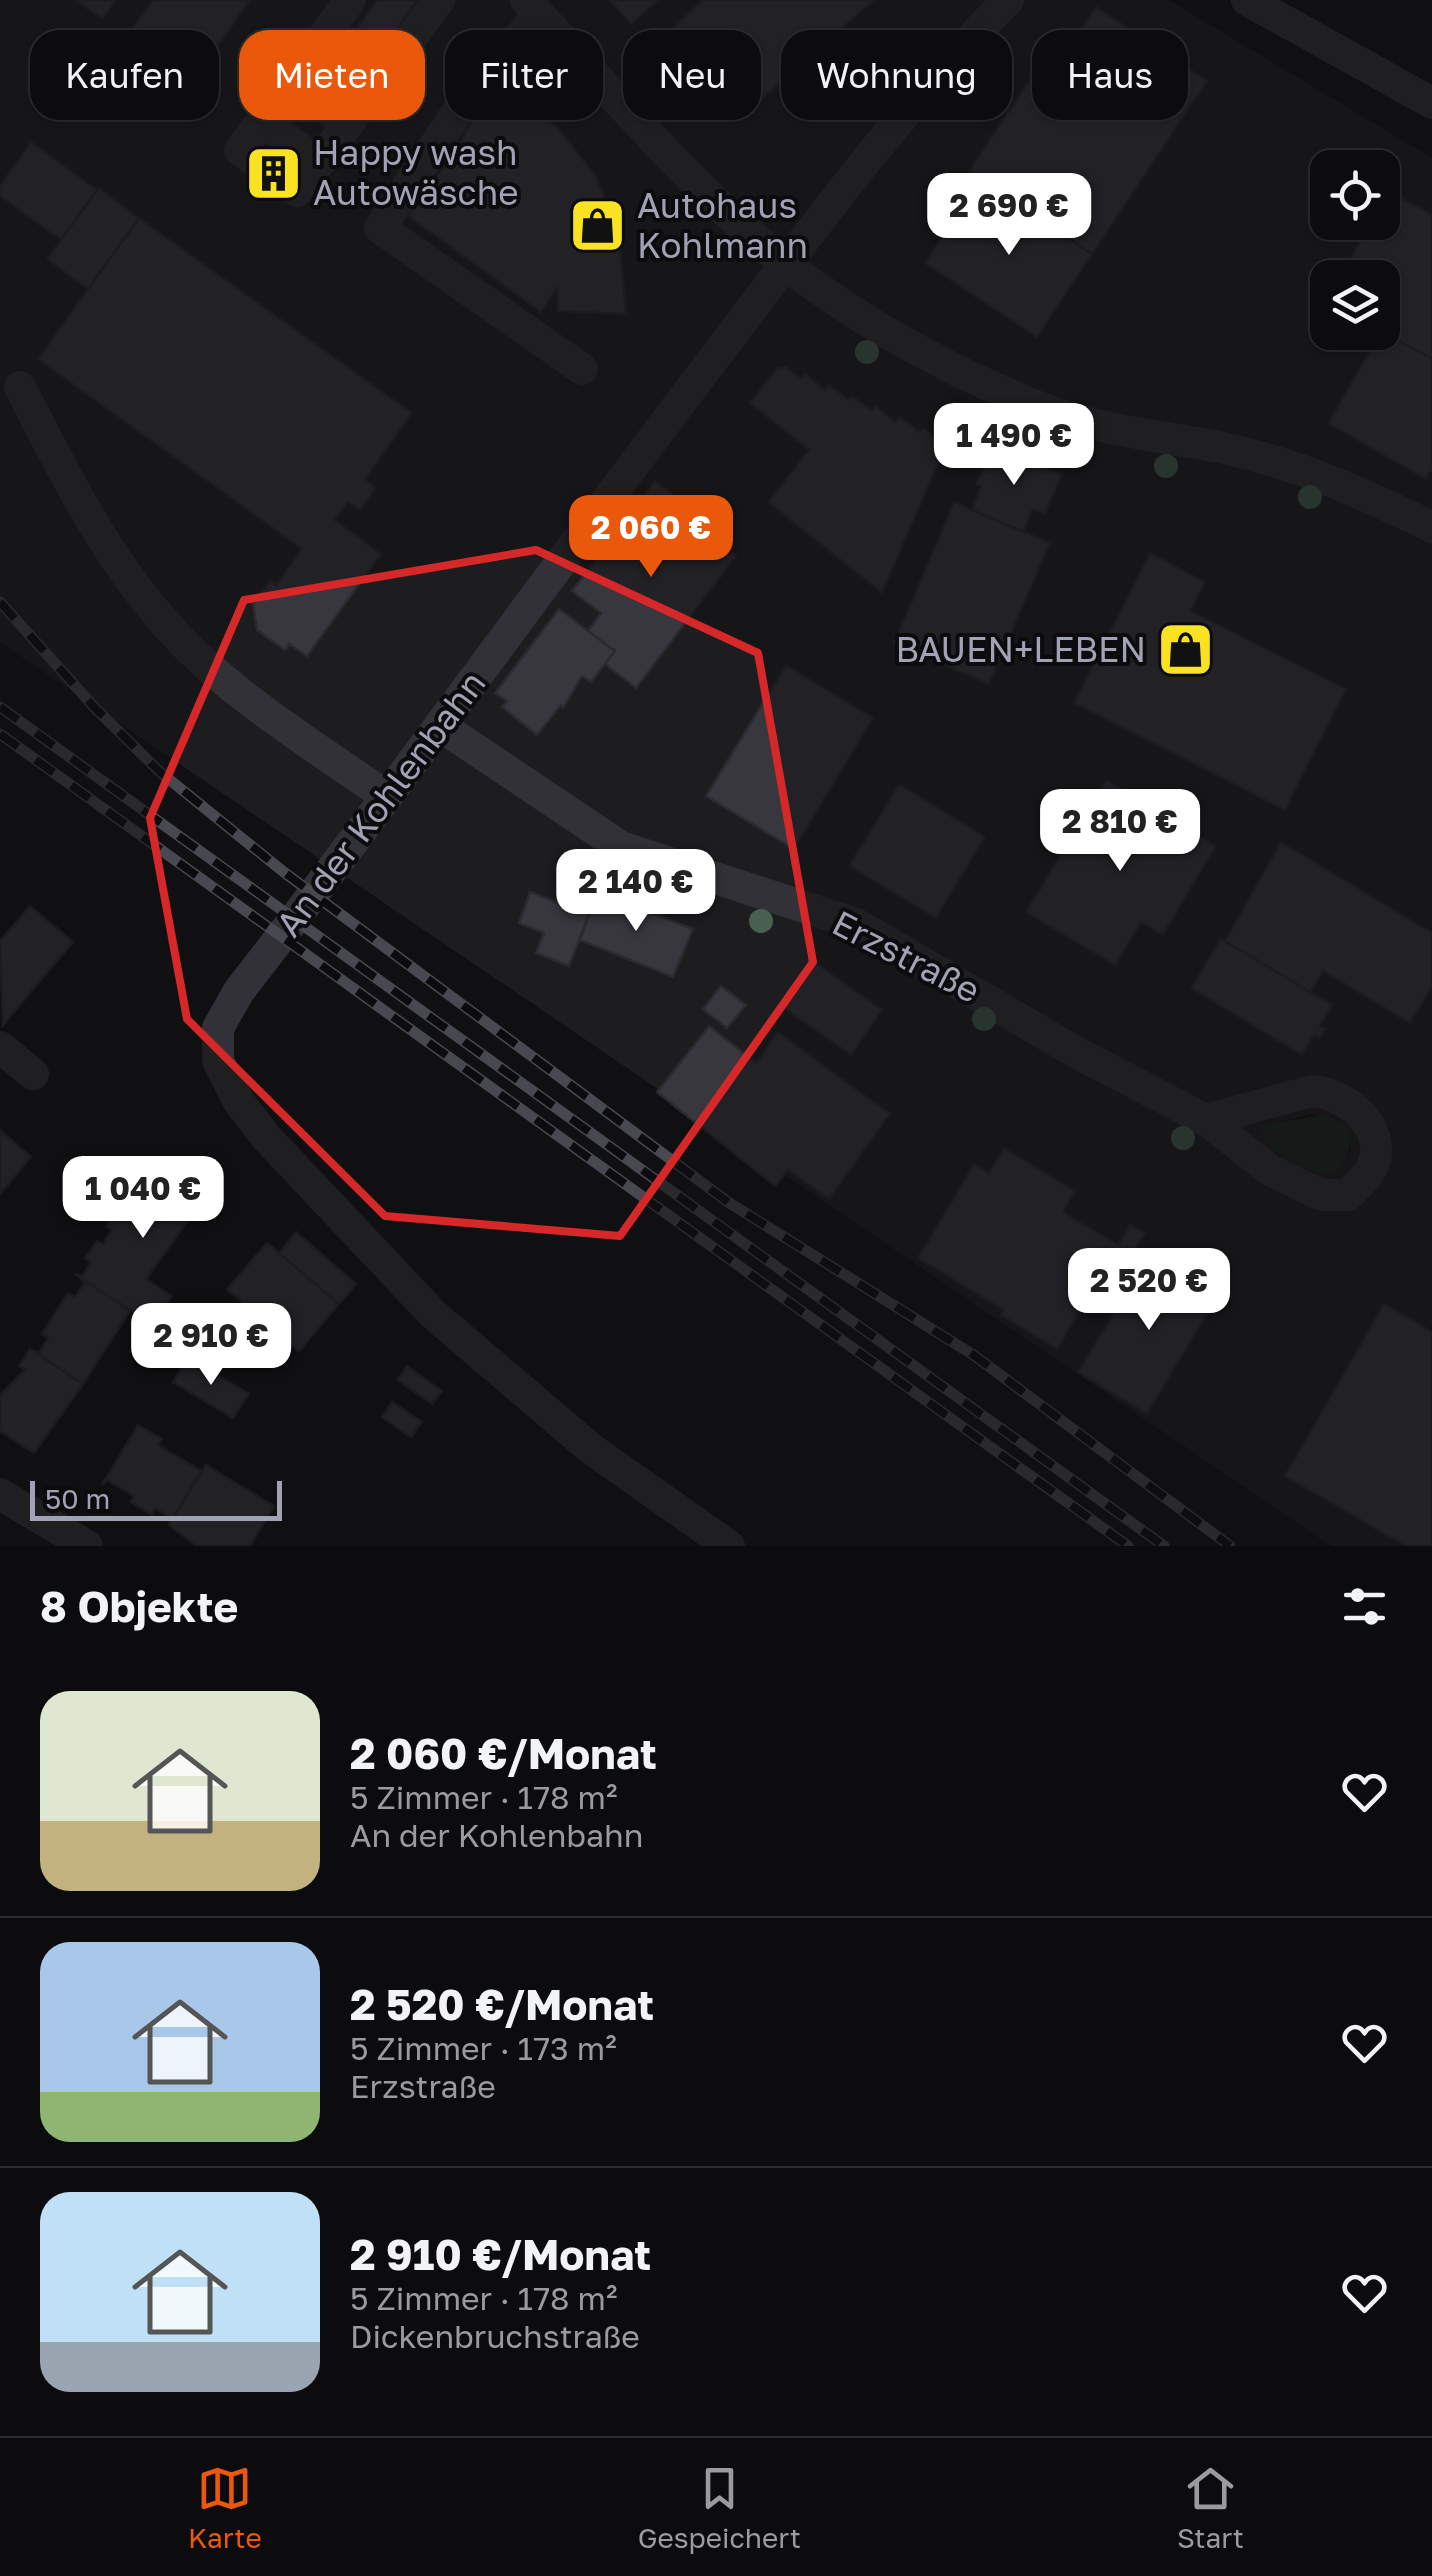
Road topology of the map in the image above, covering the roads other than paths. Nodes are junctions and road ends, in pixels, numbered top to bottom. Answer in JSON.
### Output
{"nodes":[{"id":1,"x":350,"y":0,"type":"edge"},
{"id":2,"x":439,"y":0,"type":"edge"},
{"id":3,"x":1008,"y":0,"type":"edge"},
{"id":4,"x":1247,"y":0,"type":"edge"},
{"id":5,"x":533,"y":7,"type":"edge"},
{"id":6,"x":328,"y":30,"type":"edge"},
{"id":7,"x":1432,"y":103,"type":"edge"},
{"id":8,"x":262,"y":120,"type":"joint"},
{"id":9,"x":244,"y":152,"type":"dead end"},
{"id":10,"x":319,"y":163,"type":"junction"},
{"id":11,"x":292,"y":187,"type":"dead end"},
{"id":12,"x":787,"y":262,"type":"junction"},
{"id":13,"x":582,"y":369,"type":"dead end"},
{"id":14,"x":20,"y":387,"type":"dead end"},
{"id":15,"x":1432,"y":528,"type":"edge"},
{"id":16,"x":442,"y":727,"type":"junction"},
{"id":17,"x":387,"y":798,"type":"junction"},
{"id":18,"x":0,"y":1047,"type":"edge"},
{"id":19,"x":33,"y":1074,"type":"dead end"},
{"id":20,"x":1206,"y":1120,"type":"junction"},
{"id":21,"x":0,"y":1494,"type":"edge"},
{"id":22,"x":87,"y":1546,"type":"edge"},
{"id":23,"x":729,"y":1546,"type":"edge"}],
"edges":[{"from":1,"to":6,"type":"street"},
{"from":2,"to":10,"type":"street"},
{"from":3,"to":12,"type":"street","name":"An der Kohlenbahn"},
{"from":4,"to":7,"type":"street"},
{"from":5,"to":12,"type":"street"},
{"from":5,"to":13,"type":"street"},
{"from":8,"to":9,"type":"street"},
{"from":8,"to":10,"type":"street"},
{"from":10,"to":11,"type":"street"},
{"from":12,"to":15,"type":"street"},
{"from":12,"to":16,"type":"street","name":"An der Kohlenbahn"},
{"from":14,"to":17,"type":"street"},
{"from":16,"to":17,"type":"street","name":"An der Kohlenbahn"},
{"from":16,"to":20,"type":"street","name":"Erzstraße"},
{"from":17,"to":23,"type":"street","name":"An der Kohlenbahn"},
{"from":18,"to":19,"type":"street"},
{"from":20,"to":20,"type":"street","name":"Erzstraße"},
{"from":21,"to":22,"type":"street"}]}
